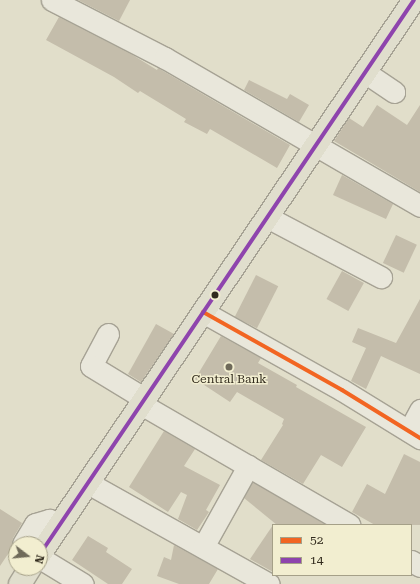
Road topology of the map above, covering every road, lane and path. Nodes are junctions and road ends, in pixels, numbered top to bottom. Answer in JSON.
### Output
{"nodes":[{"id":1,"x":52,"y":0,"type":"edge"},
{"id":2,"x":414,"y":0,"type":"edge"},
{"id":3,"x":366,"y":73,"type":"junction"},
{"id":4,"x":394,"y":92,"type":"dead end"},
{"id":5,"x":316,"y":144,"type":"junction"},
{"id":6,"x":420,"y":206,"type":"edge"},
{"id":7,"x":267,"y":217,"type":"junction"},
{"id":8,"x":381,"y":277,"type":"dead end"},
{"id":9,"x":203,"y":312,"type":"junction"},
{"id":10,"x":108,"y":334,"type":"dead end"},
{"id":11,"x":143,"y":401,"type":"junction"},
{"id":12,"x":420,"y":410,"type":"edge"},
{"id":13,"x":414,"y":435,"type":"edge"},
{"id":14,"x":248,"y":466,"type":"junction"},
{"id":15,"x":88,"y":482,"type":"junction"},
{"id":16,"x":60,"y":524,"type":"junction"},
{"id":17,"x":348,"y":524,"type":"edge"},
{"id":18,"x":28,"y":536,"type":"edge"},
{"id":19,"x":48,"y":542,"type":"edge"},
{"id":20,"x":203,"y":547,"type":"junction"},
{"id":21,"x":48,"y":575,"type":"edge"},
{"id":22,"x":83,"y":584,"type":"edge"},
{"id":23,"x":269,"y":584,"type":"edge"}],
"edges":[{"from":1,"to":5,"type":"street"},
{"from":2,"to":3,"type":"main road"},
{"from":3,"to":4,"type":"street"},
{"from":3,"to":5,"type":"main road"},
{"from":5,"to":6,"type":"street"},
{"from":5,"to":7,"type":"main road"},
{"from":7,"to":8,"type":"street"},
{"from":7,"to":9,"type":"main road"},
{"from":9,"to":11,"type":"main road"},
{"from":9,"to":13,"type":"street"},
{"from":10,"to":11,"type":"street"},
{"from":11,"to":14,"type":"street"},
{"from":11,"to":15,"type":"main road"},
{"from":12,"to":13,"type":"street"},
{"from":14,"to":17,"type":"street"},
{"from":14,"to":20,"type":"street"},
{"from":15,"to":16,"type":"main road"},
{"from":15,"to":20,"type":"street"},
{"from":16,"to":18,"type":"street"},
{"from":16,"to":19,"type":"main road"},
{"from":20,"to":23,"type":"street"},
{"from":21,"to":22,"type":"street"}]}
